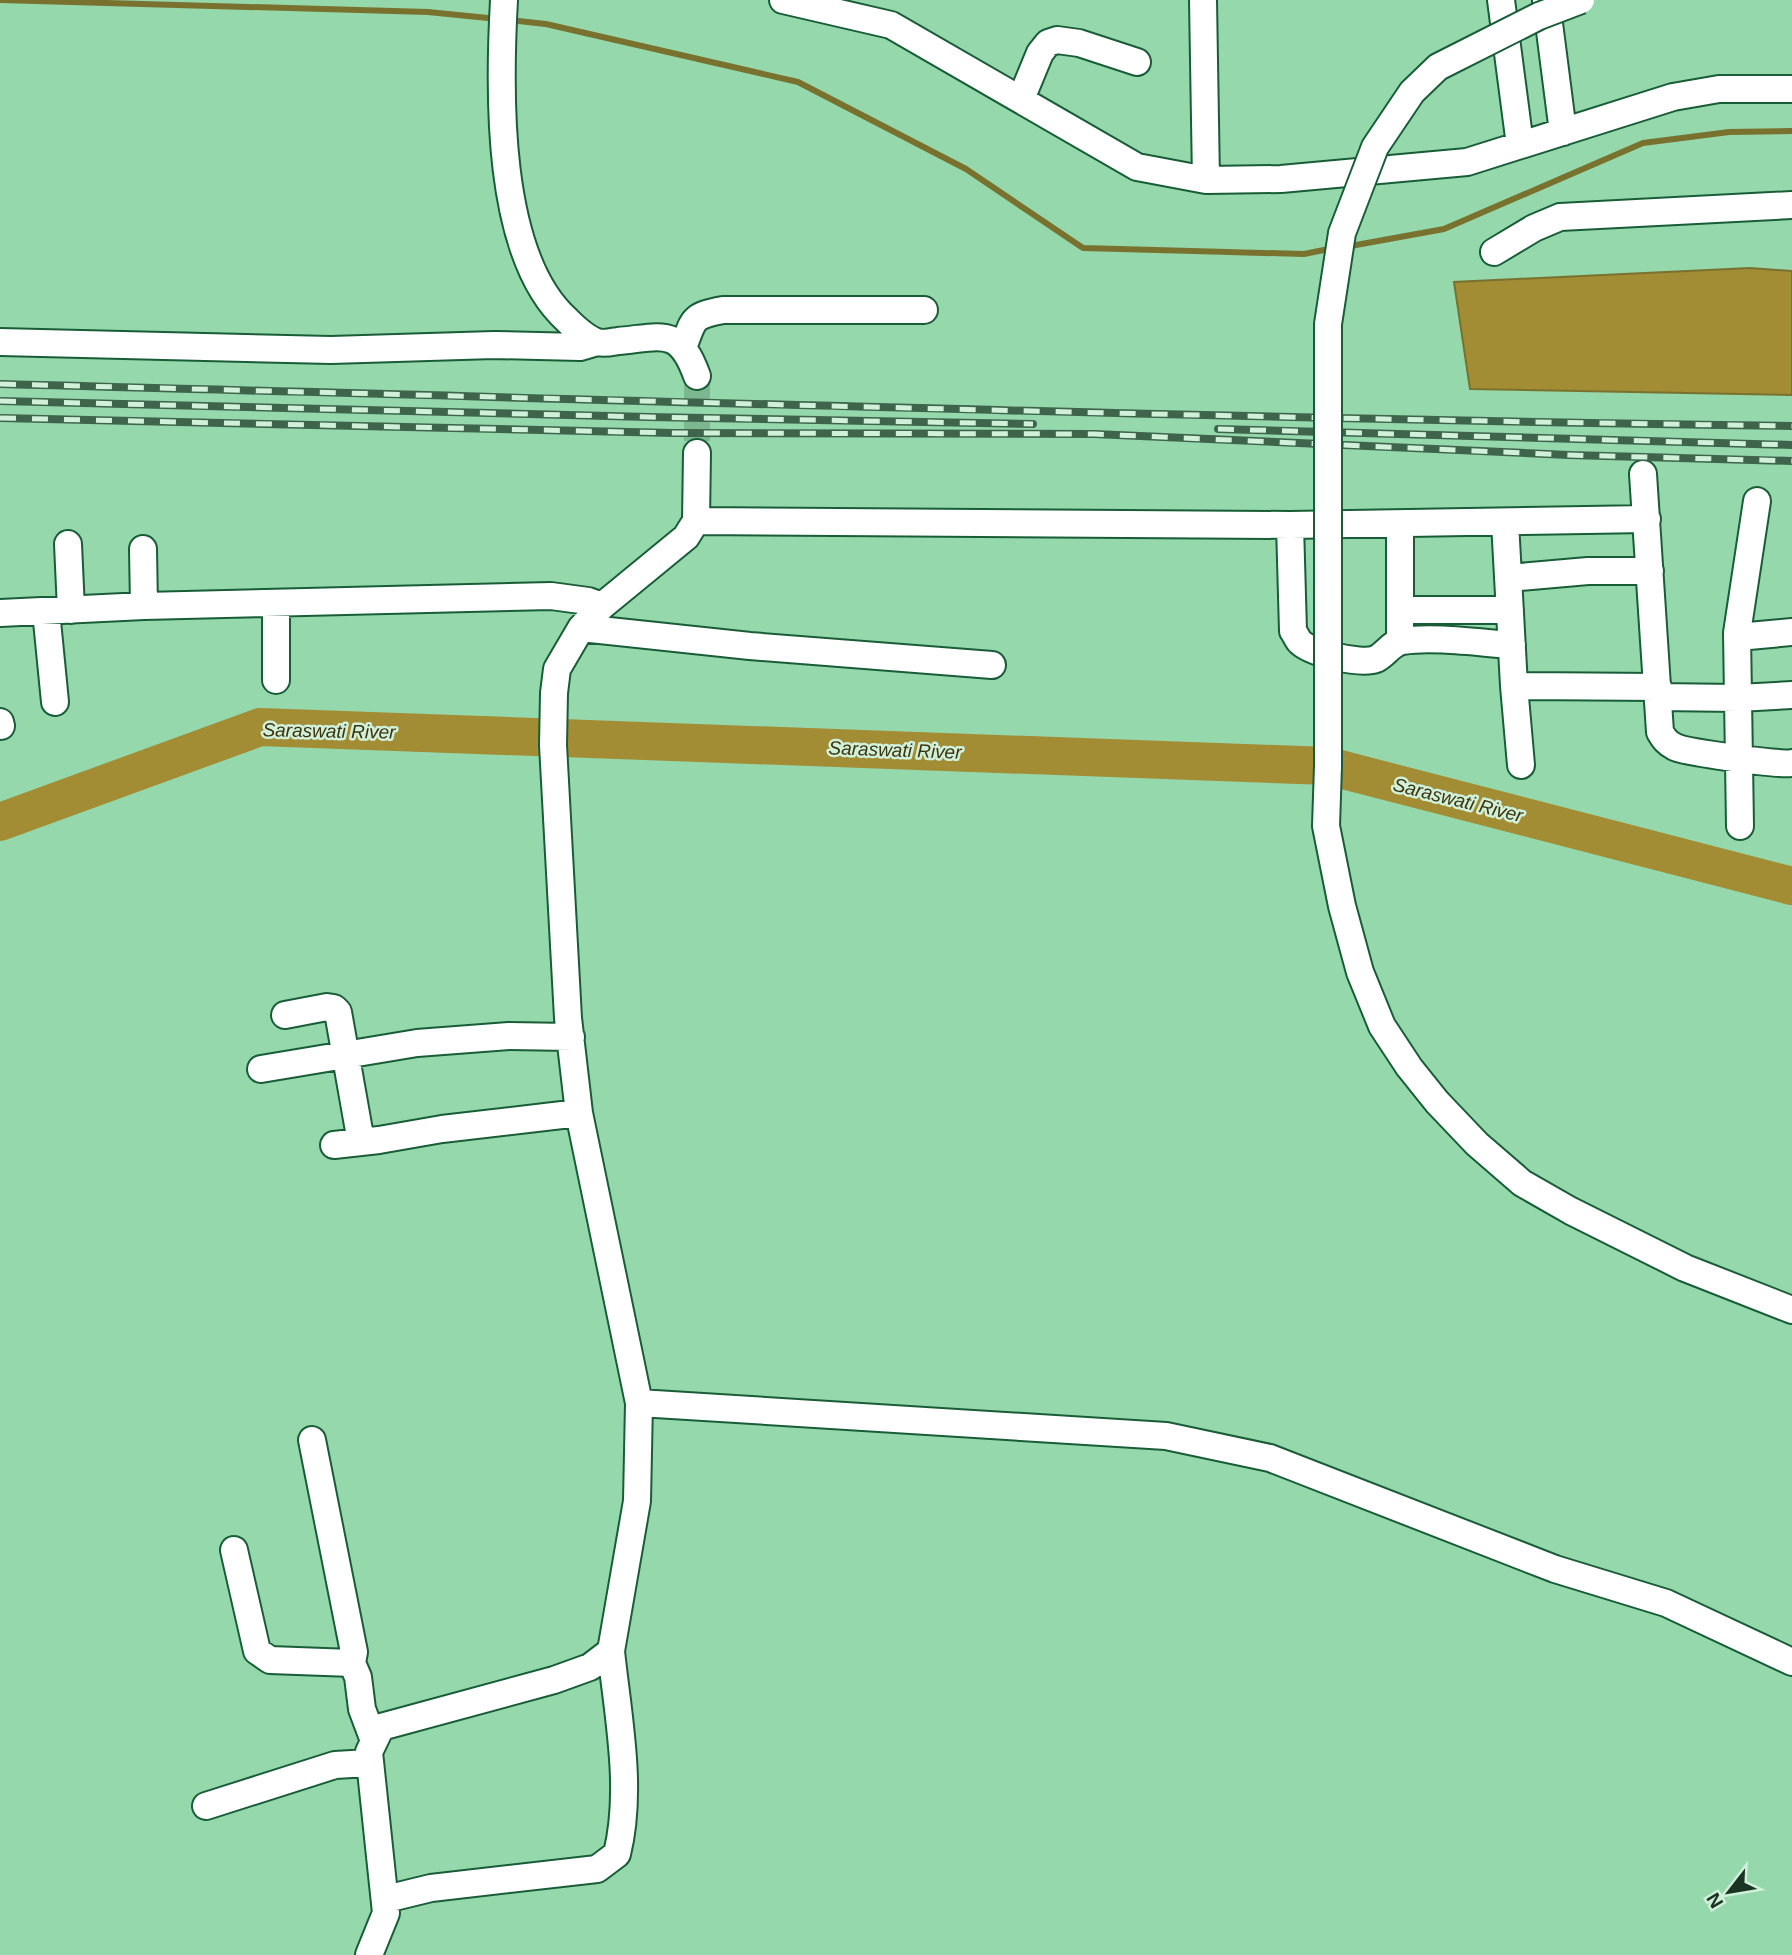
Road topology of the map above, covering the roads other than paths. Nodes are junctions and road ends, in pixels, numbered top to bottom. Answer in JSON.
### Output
{"nodes":[{"id":1,"x":504,"y":0,"type":"edge"},
{"id":2,"x":783,"y":0,"type":"edge"},
{"id":3,"x":1203,"y":0,"type":"edge"},
{"id":4,"x":1501,"y":0,"type":"edge"},
{"id":5,"x":1546,"y":0,"type":"edge"},
{"id":6,"x":1581,"y":0,"type":"edge"},
{"id":7,"x":890,"y":12,"type":"edge"},
{"id":8,"x":1137,"y":62,"type":"dead end"},
{"id":9,"x":1792,"y":89,"type":"edge"},
{"id":10,"x":1021,"y":99,"type":"junction"},
{"id":11,"x":1563,"y":132,"type":"junction"},
{"id":12,"x":1520,"y":145,"type":"junction"},
{"id":13,"x":1206,"y":180,"type":"junction"},
{"id":14,"x":1792,"y":205,"type":"edge"},
{"id":15,"x":1494,"y":251,"type":"dead end"},
{"id":16,"x":925,"y":310,"type":"dead end"},
{"id":17,"x":0,"y":342,"type":"edge"},
{"id":18,"x":597,"y":342,"type":"junction"},
{"id":19,"x":683,"y":348,"type":"junction"},
{"id":20,"x":697,"y":376,"type":"tunnel mouth"},
{"id":21,"x":697,"y":453,"type":"tunnel mouth"},
{"id":22,"x":1643,"y":474,"type":"dead end"},
{"id":23,"x":1757,"y":501,"type":"dead end"},
{"id":24,"x":1647,"y":519,"type":"junction"},
{"id":25,"x":696,"y":521,"type":"junction"},
{"id":26,"x":1505,"y":522,"type":"junction"},
{"id":27,"x":1400,"y":524,"type":"junction"},
{"id":28,"x":1290,"y":525,"type":"junction"},
{"id":29,"x":68,"y":544,"type":"dead end"},
{"id":30,"x":143,"y":549,"type":"dead end"},
{"id":31,"x":1650,"y":571,"type":"junction"},
{"id":32,"x":1508,"y":578,"type":"junction"},
{"id":33,"x":276,"y":603,"type":"junction"},
{"id":34,"x":144,"y":606,"type":"junction"},
{"id":35,"x":602,"y":606,"type":"junction"},
{"id":36,"x":59,"y":610,"type":"junction"},
{"id":37,"x":1400,"y":610,"type":"junction"},
{"id":38,"x":1510,"y":610,"type":"junction"},
{"id":39,"x":0,"y":613,"type":"edge"},
{"id":40,"x":581,"y":628,"type":"junction"},
{"id":41,"x":1792,"y":632,"type":"edge"},
{"id":42,"x":1738,"y":637,"type":"junction"},
{"id":43,"x":1400,"y":641,"type":"junction"},
{"id":44,"x":1512,"y":645,"type":"junction"},
{"id":45,"x":992,"y":665,"type":"dead end"},
{"id":46,"x":276,"y":680,"type":"dead end"},
{"id":47,"x":1514,"y":685,"type":"junction"},
{"id":48,"x":1658,"y":692,"type":"junction"},
{"id":49,"x":1792,"y":695,"type":"edge"},
{"id":50,"x":1738,"y":698,"type":"junction"},
{"id":51,"x":55,"y":702,"type":"dead end"},
{"id":52,"x":1740,"y":757,"type":"junction"},
{"id":53,"x":1792,"y":763,"type":"edge"},
{"id":54,"x":1521,"y":765,"type":"dead end"},
{"id":55,"x":1740,"y":826,"type":"dead end"},
{"id":56,"x":285,"y":1015,"type":"dead end"},
{"id":57,"x":571,"y":1037,"type":"junction"},
{"id":58,"x":344,"y":1054,"type":"junction"},
{"id":59,"x":261,"y":1069,"type":"dead end"},
{"id":60,"x":579,"y":1113,"type":"junction"},
{"id":61,"x":361,"y":1142,"type":"junction"},
{"id":62,"x":334,"y":1145,"type":"dead end"},
{"id":63,"x":1792,"y":1310,"type":"edge"},
{"id":64,"x":639,"y":1403,"type":"junction"},
{"id":65,"x":312,"y":1440,"type":"dead end"},
{"id":66,"x":234,"y":1549,"type":"dead end"},
{"id":67,"x":611,"y":1651,"type":"junction"},
{"id":68,"x":352,"y":1662,"type":"junction"},
{"id":69,"x":1792,"y":1662,"type":"edge"},
{"id":70,"x":371,"y":1752,"type":"junction"},
{"id":71,"x":206,"y":1806,"type":"dead end"},
{"id":72,"x":386,"y":1899,"type":"junction"},
{"id":73,"x":369,"y":1955,"type":"edge"}],
"edges":[{"from":1,"to":18,"type":"street"},
{"from":2,"to":7,"type":"street"},
{"from":3,"to":13,"type":"street"},
{"from":4,"to":12,"type":"street"},
{"from":5,"to":11,"type":"street"},
{"from":6,"to":63,"type":"street","bridge":true},
{"from":7,"to":10,"type":"street"},
{"from":8,"to":10,"type":"street"},
{"from":9,"to":11,"type":"street"},
{"from":10,"to":13,"type":"street"},
{"from":11,"to":12,"type":"street"},
{"from":12,"to":13,"type":"street"},
{"from":14,"to":15,"type":"street"},
{"from":16,"to":19,"type":"street"},
{"from":17,"to":18,"type":"street"},
{"from":18,"to":19,"type":"street"},
{"from":19,"to":20,"type":"street"},
{"from":21,"to":25,"type":"street"},
{"from":22,"to":24,"type":"street"},
{"from":23,"to":42,"type":"street"},
{"from":24,"to":26,"type":"street"},
{"from":24,"to":31,"type":"street"},
{"from":25,"to":28,"type":"street"},
{"from":25,"to":35,"type":"street"},
{"from":26,"to":27,"type":"street"},
{"from":26,"to":32,"type":"street"},
{"from":27,"to":28,"type":"street"},
{"from":27,"to":37,"type":"street"},
{"from":28,"to":43,"type":"street"},
{"from":29,"to":36,"type":"street"},
{"from":30,"to":34,"type":"street"},
{"from":31,"to":32,"type":"street"},
{"from":31,"to":48,"type":"street"},
{"from":32,"to":38,"type":"street"},
{"from":33,"to":34,"type":"street"},
{"from":33,"to":35,"type":"street"},
{"from":33,"to":46,"type":"street"},
{"from":34,"to":36,"type":"street"},
{"from":35,"to":40,"type":"street"},
{"from":36,"to":39,"type":"street"},
{"from":36,"to":51,"type":"street"},
{"from":37,"to":38,"type":"street"},
{"from":37,"to":43,"type":"street"},
{"from":38,"to":44,"type":"street"},
{"from":40,"to":45,"type":"street"},
{"from":40,"to":57,"type":"street"},
{"from":41,"to":42,"type":"street"},
{"from":42,"to":50,"type":"street"},
{"from":43,"to":44,"type":"street"},
{"from":44,"to":47,"type":"street"},
{"from":47,"to":48,"type":"street"},
{"from":47,"to":54,"type":"street"},
{"from":48,"to":50,"type":"street"},
{"from":48,"to":52,"type":"street"},
{"from":49,"to":50,"type":"street"},
{"from":50,"to":52,"type":"street"},
{"from":52,"to":53,"type":"street"},
{"from":52,"to":55,"type":"street"},
{"from":56,"to":58,"type":"street"},
{"from":57,"to":58,"type":"street"},
{"from":57,"to":60,"type":"street"},
{"from":58,"to":59,"type":"street"},
{"from":58,"to":61,"type":"street"},
{"from":60,"to":61,"type":"street"},
{"from":60,"to":64,"type":"street"},
{"from":61,"to":62,"type":"street"},
{"from":64,"to":67,"type":"street"},
{"from":64,"to":69,"type":"street"},
{"from":65,"to":68,"type":"street"},
{"from":66,"to":68,"type":"street"},
{"from":67,"to":70,"type":"street"},
{"from":67,"to":72,"type":"street"},
{"from":68,"to":70,"type":"street"},
{"from":70,"to":71,"type":"street"},
{"from":70,"to":72,"type":"street"},
{"from":72,"to":73,"type":"street"}]}
